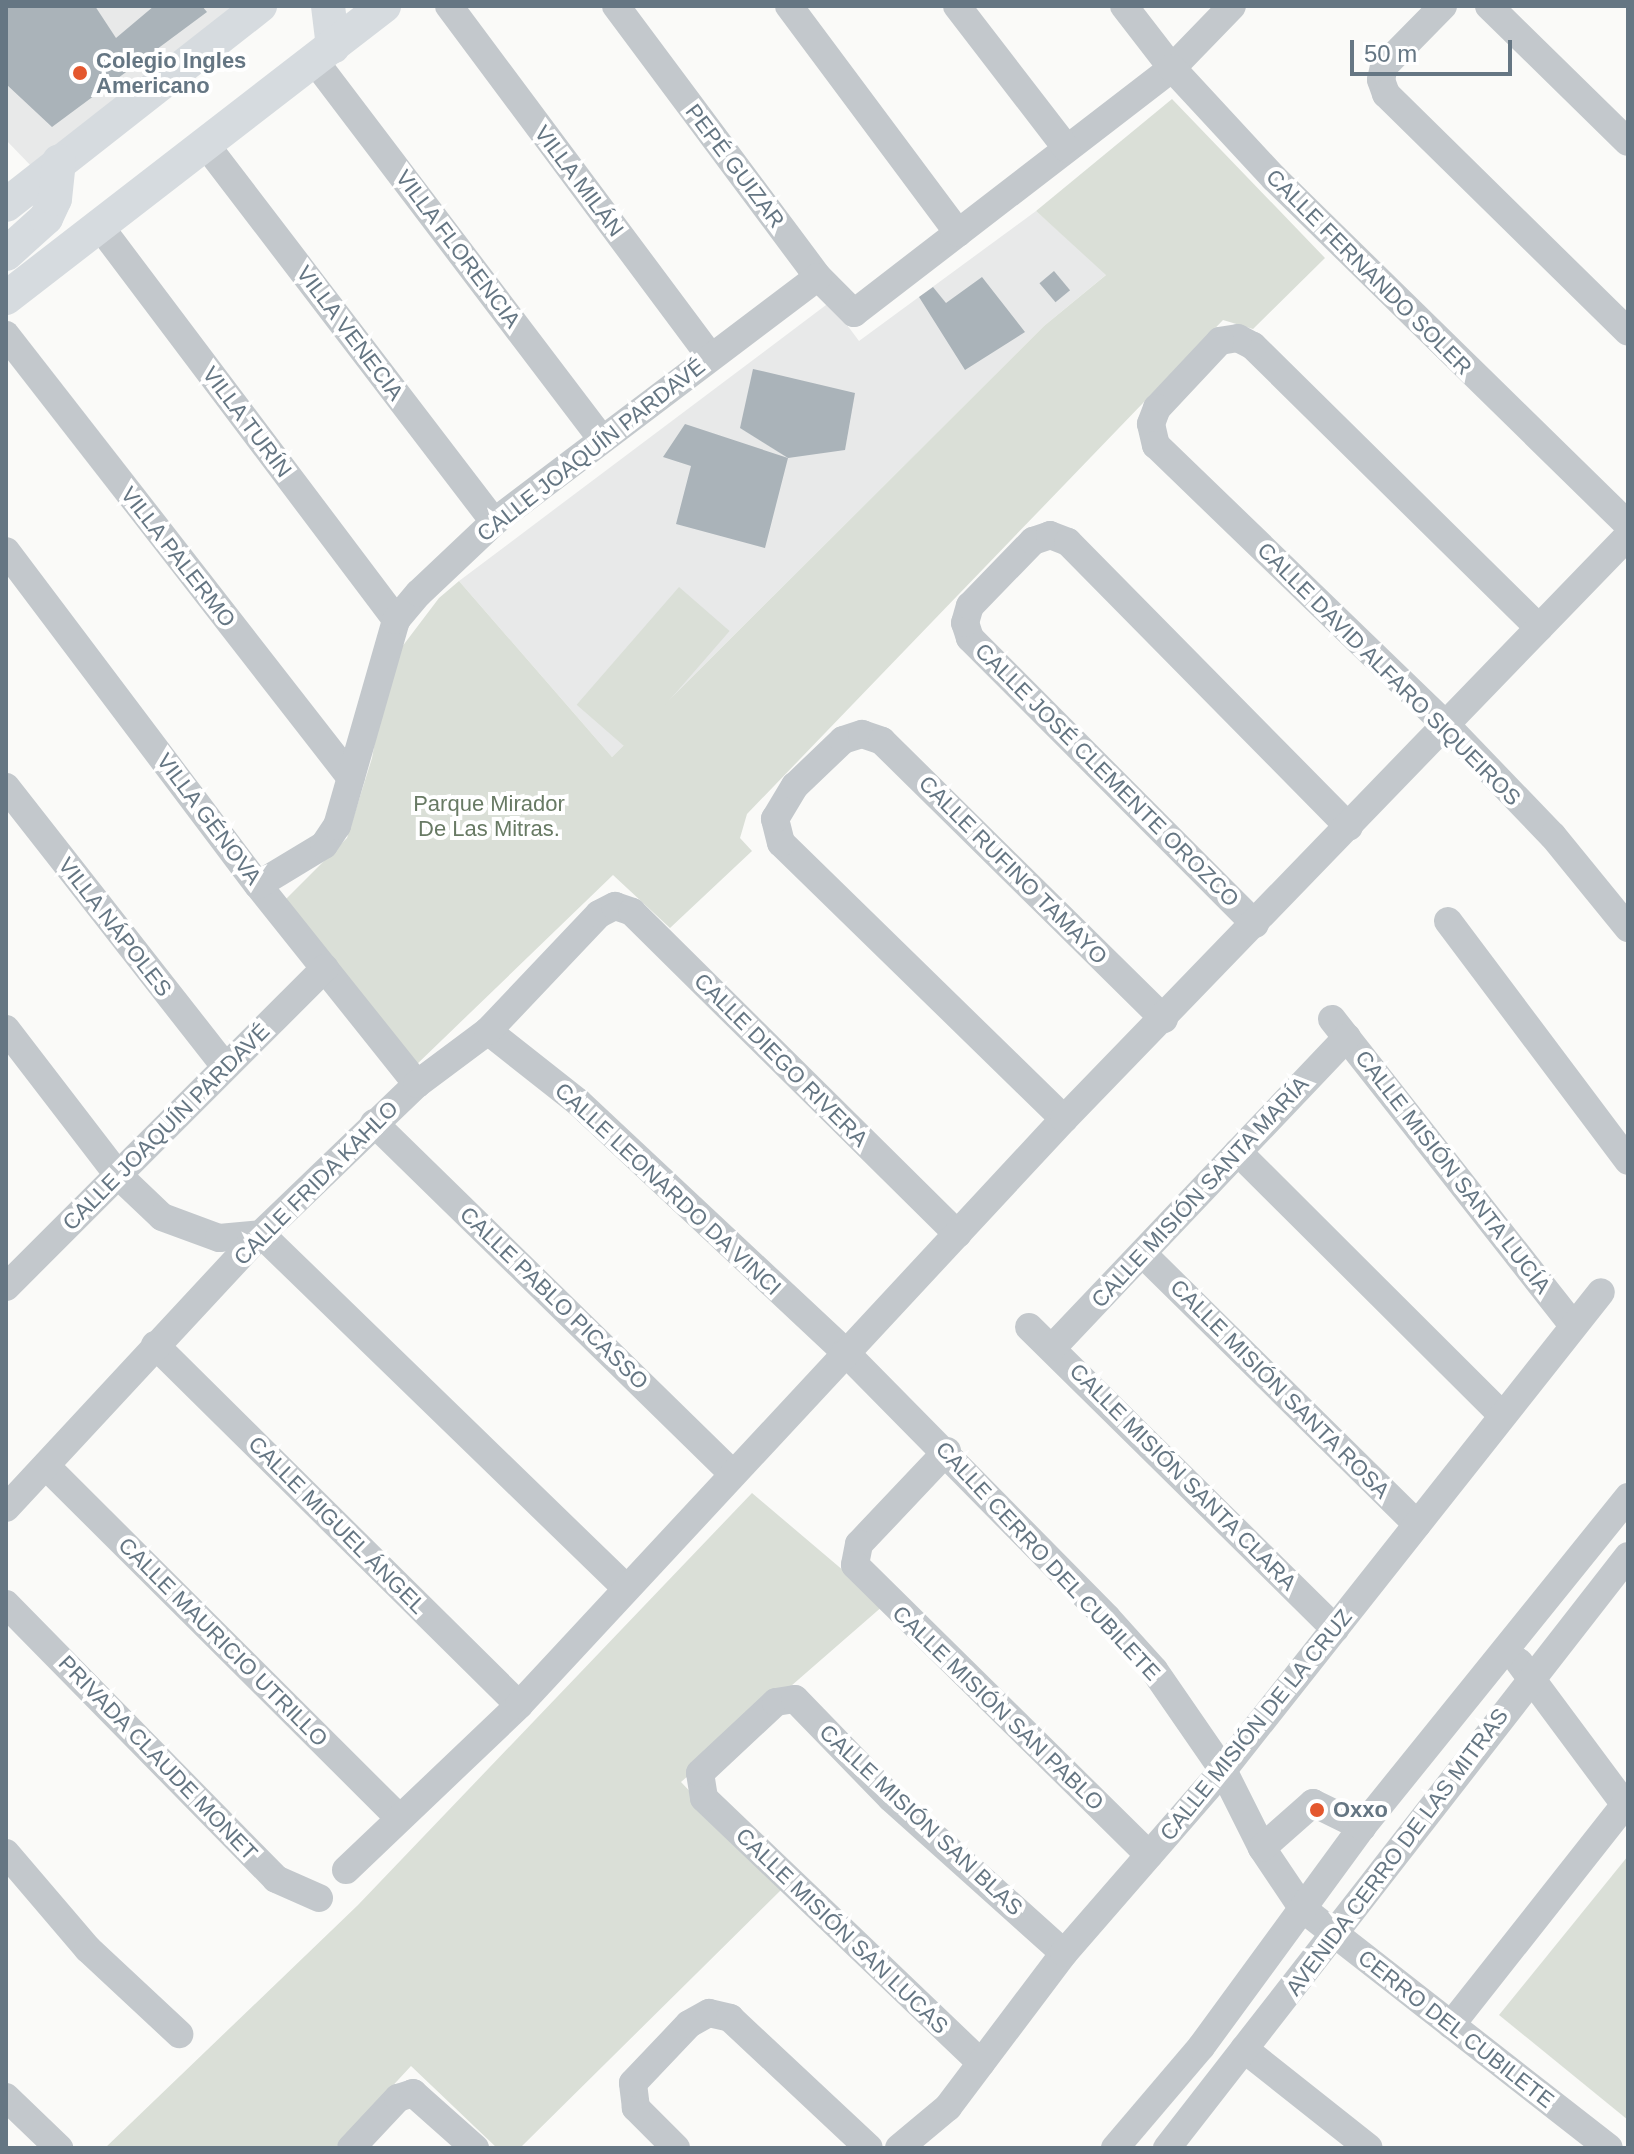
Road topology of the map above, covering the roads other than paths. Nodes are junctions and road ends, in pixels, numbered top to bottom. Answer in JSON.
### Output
{"nodes":[{"id":1,"x":260,"y":6,"type":"edge"},
{"id":2,"x":328,"y":6,"type":"edge"},
{"id":3,"x":449,"y":6,"type":"edge"},
{"id":4,"x":616,"y":6,"type":"edge"},
{"id":5,"x":789,"y":6,"type":"edge"},
{"id":6,"x":957,"y":6,"type":"edge"},
{"id":7,"x":1124,"y":6,"type":"edge"},
{"id":8,"x":1232,"y":6,"type":"edge"},
{"id":9,"x":1443,"y":6,"type":"edge"},
{"id":10,"x":1489,"y":6,"type":"edge"},
{"id":11,"x":372,"y":8,"type":"edge"},
{"id":12,"x":323,"y":54,"type":"junction"},
{"id":13,"x":1172,"y":68,"type":"junction"},
{"id":14,"x":1628,"y":142,"type":"edge"},
{"id":15,"x":206,"y":145,"type":"junction"},
{"id":16,"x":1067,"y":149,"type":"junction"},
{"id":17,"x":59,"y":161,"type":"junction"},
{"id":18,"x":6,"y":205,"type":"edge"},
{"id":19,"x":98,"y":224,"type":"junction"},
{"id":20,"x":958,"y":233,"type":"junction"},
{"id":21,"x":6,"y":254,"type":"edge"},
{"id":22,"x":818,"y":277,"type":"junction"},
{"id":23,"x":6,"y":298,"type":"edge"},
{"id":24,"x":1628,"y":332,"type":"edge"},
{"id":25,"x":6,"y":335,"type":"edge"},
{"id":26,"x":710,"y":356,"type":"junction"},
{"id":27,"x":602,"y":439,"type":"junction"},
{"id":28,"x":494,"y":522,"type":"junction"},
{"id":29,"x":1628,"y":525,"type":"edge"},
{"id":30,"x":1628,"y":536,"type":"edge"},
{"id":31,"x":6,"y":551,"type":"edge"},
{"id":32,"x":396,"y":620,"type":"junction"},
{"id":33,"x":1539,"y":628,"type":"junction"},
{"id":34,"x":1446,"y":725,"type":"junction"},
{"id":35,"x":351,"y":778,"type":"junction"},
{"id":36,"x":6,"y":787,"type":"edge"},
{"id":37,"x":1349,"y":827,"type":"junction"},
{"id":38,"x":258,"y":885,"type":"junction"},
{"id":39,"x":599,"y":914,"type":"joint"},
{"id":40,"x":1448,"y":921,"type":"dead end"},
{"id":41,"x":1255,"y":924,"type":"junction"},
{"id":42,"x":1628,"y":928,"type":"edge"},
{"id":43,"x":325,"y":968,"type":"junction"},
{"id":44,"x":1164,"y":1019,"type":"junction"},
{"id":45,"x":1340,"y":1028,"type":"joint"},
{"id":46,"x":6,"y":1029,"type":"edge"},
{"id":47,"x":488,"y":1031,"type":"junction"},
{"id":48,"x":225,"y":1066,"type":"junction"},
{"id":49,"x":417,"y":1084,"type":"junction"},
{"id":50,"x":1064,"y":1119,"type":"junction"},
{"id":51,"x":374,"y":1123,"type":"junction"},
{"id":52,"x":1238,"y":1152,"type":"junction"},
{"id":53,"x":1628,"y":1161,"type":"edge"},
{"id":54,"x":119,"y":1176,"type":"junction"},
{"id":55,"x":261,"y":1234,"type":"junction"},
{"id":56,"x":957,"y":1234,"type":"junction"},
{"id":57,"x":1143,"y":1254,"type":"junction"},
{"id":58,"x":9,"y":1276,"type":"edge"},
{"id":59,"x":1601,"y":1292,"type":"dead end"},
{"id":60,"x":1573,"y":1325,"type":"junction"},
{"id":61,"x":1029,"y":1327,"type":"dead end"},
{"id":62,"x":155,"y":1345,"type":"junction"},
{"id":63,"x":1053,"y":1347,"type":"junction"},
{"id":64,"x":845,"y":1352,"type":"junction"},
{"id":65,"x":1500,"y":1413,"type":"junction"},
{"id":66,"x":947,"y":1451,"type":"junction"},
{"id":67,"x":46,"y":1466,"type":"junction"},
{"id":68,"x":733,"y":1474,"type":"junction"},
{"id":69,"x":1628,"y":1497,"type":"edge"},
{"id":70,"x":6,"y":1508,"type":"edge"},
{"id":71,"x":1417,"y":1524,"type":"junction"},
{"id":72,"x":1628,"y":1556,"type":"edge"},
{"id":73,"x":626,"y":1588,"type":"junction"},
{"id":74,"x":6,"y":1604,"type":"edge"},
{"id":75,"x":1335,"y":1629,"type":"junction"},
{"id":76,"x":1507,"y":1647,"type":"junction"},
{"id":77,"x":1531,"y":1676,"type":"junction"},
{"id":78,"x":519,"y":1705,"type":"junction"},
{"id":79,"x":1223,"y":1770,"type":"junction"},
{"id":80,"x":704,"y":1798,"type":"joint"},
{"id":81,"x":1626,"y":1807,"type":"edge"},
{"id":82,"x":399,"y":1818,"type":"junction"},
{"id":83,"x":1362,"y":1827,"type":"junction"},
{"id":84,"x":1262,"y":1848,"type":"junction"},
{"id":85,"x":6,"y":1853,"type":"edge"},
{"id":86,"x":1149,"y":1855,"type":"junction"},
{"id":87,"x":346,"y":1870,"type":"dead end"},
{"id":88,"x":319,"y":1898,"type":"dead end"},
{"id":89,"x":1303,"y":1909,"type":"junction"},
{"id":90,"x":1336,"y":1935,"type":"junction"},
{"id":91,"x":1064,"y":1953,"type":"junction"},
{"id":92,"x":1451,"y":2025,"type":"junction"},
{"id":93,"x":179,"y":2034,"type":"dead end"},
{"id":94,"x":1244,"y":2049,"type":"junction"},
{"id":95,"x":981,"y":2063,"type":"junction"},
{"id":96,"x":6,"y":2097,"type":"edge"},
{"id":97,"x":59,"y":2148,"type":"edge"},
{"id":98,"x":351,"y":2148,"type":"edge"},
{"id":99,"x":475,"y":2148,"type":"edge"},
{"id":100,"x":676,"y":2148,"type":"edge"},
{"id":101,"x":869,"y":2148,"type":"edge"},
{"id":102,"x":899,"y":2148,"type":"edge"},
{"id":103,"x":1115,"y":2148,"type":"edge"},
{"id":104,"x":1167,"y":2148,"type":"edge"},
{"id":105,"x":1369,"y":2148,"type":"edge"},
{"id":106,"x":1609,"y":2148,"type":"edge"}],
"edges":[{"from":1,"to":17,"type":"main road"},
{"from":2,"to":12,"type":"main road"},
{"from":3,"to":26,"type":"street","name":"VILLA MILÁN"},
{"from":4,"to":22,"type":"street","name":"PEPÉ GUIZAR"},
{"from":5,"to":20,"type":"street"},
{"from":6,"to":16,"type":"street"},
{"from":7,"to":13,"type":"street","name":"CALLE FERNANDO SOLER"},
{"from":8,"to":13,"type":"street"},
{"from":9,"to":24,"type":"street"},
{"from":10,"to":14,"type":"street"},
{"from":11,"to":12,"type":"main road"},
{"from":12,"to":15,"type":"main road"},
{"from":12,"to":27,"type":"street","name":"VILLA FLORENCIA"},
{"from":13,"to":16,"type":"street"},
{"from":13,"to":29,"type":"street","name":"CALLE FERNANDO SOLER"},
{"from":15,"to":19,"type":"main road"},
{"from":15,"to":28,"type":"street","name":"VILLA VENECIA"},
{"from":16,"to":20,"type":"street"},
{"from":17,"to":18,"type":"main road"},
{"from":17,"to":21,"type":"main road"},
{"from":19,"to":23,"type":"main road"},
{"from":19,"to":32,"type":"street","name":"VILLA TURÍN"},
{"from":20,"to":22,"type":"street","name":"PEPÉ GUIZAR"},
{"from":22,"to":26,"type":"street","name":"CALLE JOAQUÍN PARDAVÉ"},
{"from":25,"to":35,"type":"street","name":"VILLA PALERMO"},
{"from":26,"to":27,"type":"street","name":"CALLE JOAQUÍN PARDAVÉ"},
{"from":27,"to":28,"type":"street","name":"CALLE JOAQUÍN PARDAVÉ"},
{"from":28,"to":32,"type":"street","name":"CALLE JOAQUÍN PARDAVÉ"},
{"from":30,"to":33,"type":"street"},
{"from":31,"to":38,"type":"street","name":"VILLA GÉNOVA"},
{"from":32,"to":35,"type":"street","name":"CALLE JOAQUÍN PARDAVÉ"},
{"from":33,"to":34,"type":"street"},
{"from":33,"to":34,"type":"street","name":"CALLE DAVID ALFARO SIQUEIROS"},
{"from":34,"to":37,"type":"street"},
{"from":34,"to":42,"type":"street","name":"CALLE DAVID ALFARO SIQUEIROS"},
{"from":35,"to":38,"type":"street","name":"CALLE JOAQUÍN PARDAVÉ"},
{"from":36,"to":48,"type":"street","name":"VILLA NÁPOLES"},
{"from":37,"to":41,"type":"street"},
{"from":37,"to":41,"type":"street","name":"CALLE JOSÉ CLEMENTE OROZCO"},
{"from":38,"to":43,"type":"street","name":"VILLA GÉNOVA"},
{"from":39,"to":47,"type":"street","name":"CALLE FRIDA KAHLO"},
{"from":39,"to":56,"type":"street","name":"CALLE DIEGO RIVERA"},
{"from":40,"to":53,"type":"street"},
{"from":41,"to":44,"type":"street"},
{"from":43,"to":48,"type":"street","name":"CALLE JOAQUÍN PARDAVÉ"},
{"from":43,"to":49,"type":"street","name":"VILLA GÉNOVA"},
{"from":44,"to":50,"type":"street"},
{"from":44,"to":50,"type":"street","name":"CALLE RUFINO TAMAYO"},
{"from":45,"to":52,"type":"street","name":"CALLE MISIÓN SANTA MARÍA"},
{"from":45,"to":60,"type":"street","name":"CALLE MISIÓN SANTA LUCÍA"},
{"from":46,"to":54,"type":"street"},
{"from":47,"to":49,"type":"street","name":"CALLE FRIDA KAHLO"},
{"from":47,"to":64,"type":"street","name":"CALLE LEONARDO DA VINCI"},
{"from":48,"to":54,"type":"street","name":"CALLE JOAQUÍN PARDAVÉ"},
{"from":49,"to":51,"type":"street","name":"CALLE FRIDA KAHLO"},
{"from":50,"to":56,"type":"street"},
{"from":51,"to":55,"type":"street","name":"CALLE FRIDA KAHLO"},
{"from":51,"to":68,"type":"street","name":"CALLE PABLO PICASSO"},
{"from":52,"to":57,"type":"street","name":"CALLE MISIÓN SANTA MARÍA"},
{"from":52,"to":65,"type":"street"},
{"from":54,"to":55,"type":"street"},
{"from":54,"to":58,"type":"street","name":"CALLE JOAQUÍN PARDAVÉ"},
{"from":55,"to":62,"type":"street","name":"CALLE FRIDA KAHLO"},
{"from":55,"to":73,"type":"street"},
{"from":56,"to":64,"type":"street"},
{"from":57,"to":63,"type":"street","name":"CALLE MISIÓN SANTA MARÍA"},
{"from":57,"to":71,"type":"street","name":"CALLE MISIÓN SANTA ROSA"},
{"from":59,"to":60,"type":"street","name":"CALLE MISIÓN DE LA CRUZ"},
{"from":60,"to":65,"type":"street","name":"CALLE MISIÓN DE LA CRUZ"},
{"from":61,"to":63,"type":"street","name":"CALLE MISIÓN SANTA CLARA"},
{"from":62,"to":67,"type":"street","name":"CALLE FRIDA KAHLO"},
{"from":62,"to":78,"type":"street","name":"CALLE MIGUEL ÁNGEL"},
{"from":63,"to":75,"type":"street","name":"CALLE MISIÓN SANTA CLARA"},
{"from":64,"to":66,"type":"street","name":"CALLE CERRO DEL CUBILETE"},
{"from":64,"to":68,"type":"street"},
{"from":65,"to":71,"type":"street","name":"CALLE MISIÓN DE LA CRUZ"},
{"from":66,"to":79,"type":"street","name":"CALLE CERRO DEL CUBILETE"},
{"from":66,"to":86,"type":"street","name":"CALLE MISIÓN SAN PABLO"},
{"from":67,"to":70,"type":"street","name":"CALLE FRIDA KAHLO"},
{"from":67,"to":82,"type":"street","name":"CALLE MAURICIO UTRILLO"},
{"from":68,"to":73,"type":"street"},
{"from":69,"to":76,"type":"street","name":"AVENIDA CERRO DE LAS MITRAS"},
{"from":71,"to":75,"type":"street","name":"CALLE MISIÓN DE LA CRUZ"},
{"from":72,"to":77,"type":"street","name":"AVENIDA CERRO DE LAS MITRAS"},
{"from":73,"to":78,"type":"street"},
{"from":74,"to":88,"type":"street","name":"PRIVADA CLAUDE MONET"},
{"from":75,"to":79,"type":"street","name":"CALLE MISIÓN DE LA CRUZ"},
{"from":76,"to":77,"type":"street"},
{"from":76,"to":83,"type":"street","name":"AVENIDA CERRO DE LAS MITRAS"},
{"from":77,"to":81,"type":"street"},
{"from":77,"to":90,"type":"street","name":"AVENIDA CERRO DE LAS MITRAS"},
{"from":78,"to":82,"type":"street"},
{"from":79,"to":84,"type":"street","name":"CALLE CERRO DEL CUBILETE"},
{"from":79,"to":86,"type":"street","name":"CALLE MISIÓN DE LA CRUZ"},
{"from":80,"to":91,"type":"street","name":"CALLE MISIÓN SAN BLAS"},
{"from":80,"to":95,"type":"street","name":"CALLE MISIÓN SAN LUCAS"},
{"from":81,"to":92,"type":"street"},
{"from":82,"to":87,"type":"street"},
{"from":83,"to":84,"type":"street"},
{"from":83,"to":89,"type":"street","name":"AVENIDA CERRO DE LAS MITRAS"},
{"from":84,"to":89,"type":"street","name":"CALLE CERRO DEL CUBILETE"},
{"from":85,"to":93,"type":"street"},
{"from":86,"to":91,"type":"street","name":"CALLE MISIÓN DE LA CRUZ"},
{"from":89,"to":90,"type":"street","name":"CERRO DEL CUBILETE"},
{"from":89,"to":103,"type":"street","name":"AVENIDA CERRO DE LAS MITRAS"},
{"from":90,"to":92,"type":"street","name":"CERRO DEL CUBILETE"},
{"from":90,"to":94,"type":"street","name":"AVENIDA CERRO DE LAS MITRAS"},
{"from":91,"to":95,"type":"street","name":"CALLE MISIÓN DE LA CRUZ"},
{"from":92,"to":106,"type":"street","name":"CERRO DEL CUBILETE"},
{"from":94,"to":104,"type":"street","name":"AVENIDA CERRO DE LAS MITRAS"},
{"from":94,"to":105,"type":"street"},
{"from":95,"to":102,"type":"street","name":"CALLE MISIÓN DE LA CRUZ"},
{"from":96,"to":97,"type":"street"},
{"from":98,"to":99,"type":"street"},
{"from":100,"to":101,"type":"street"}]}
